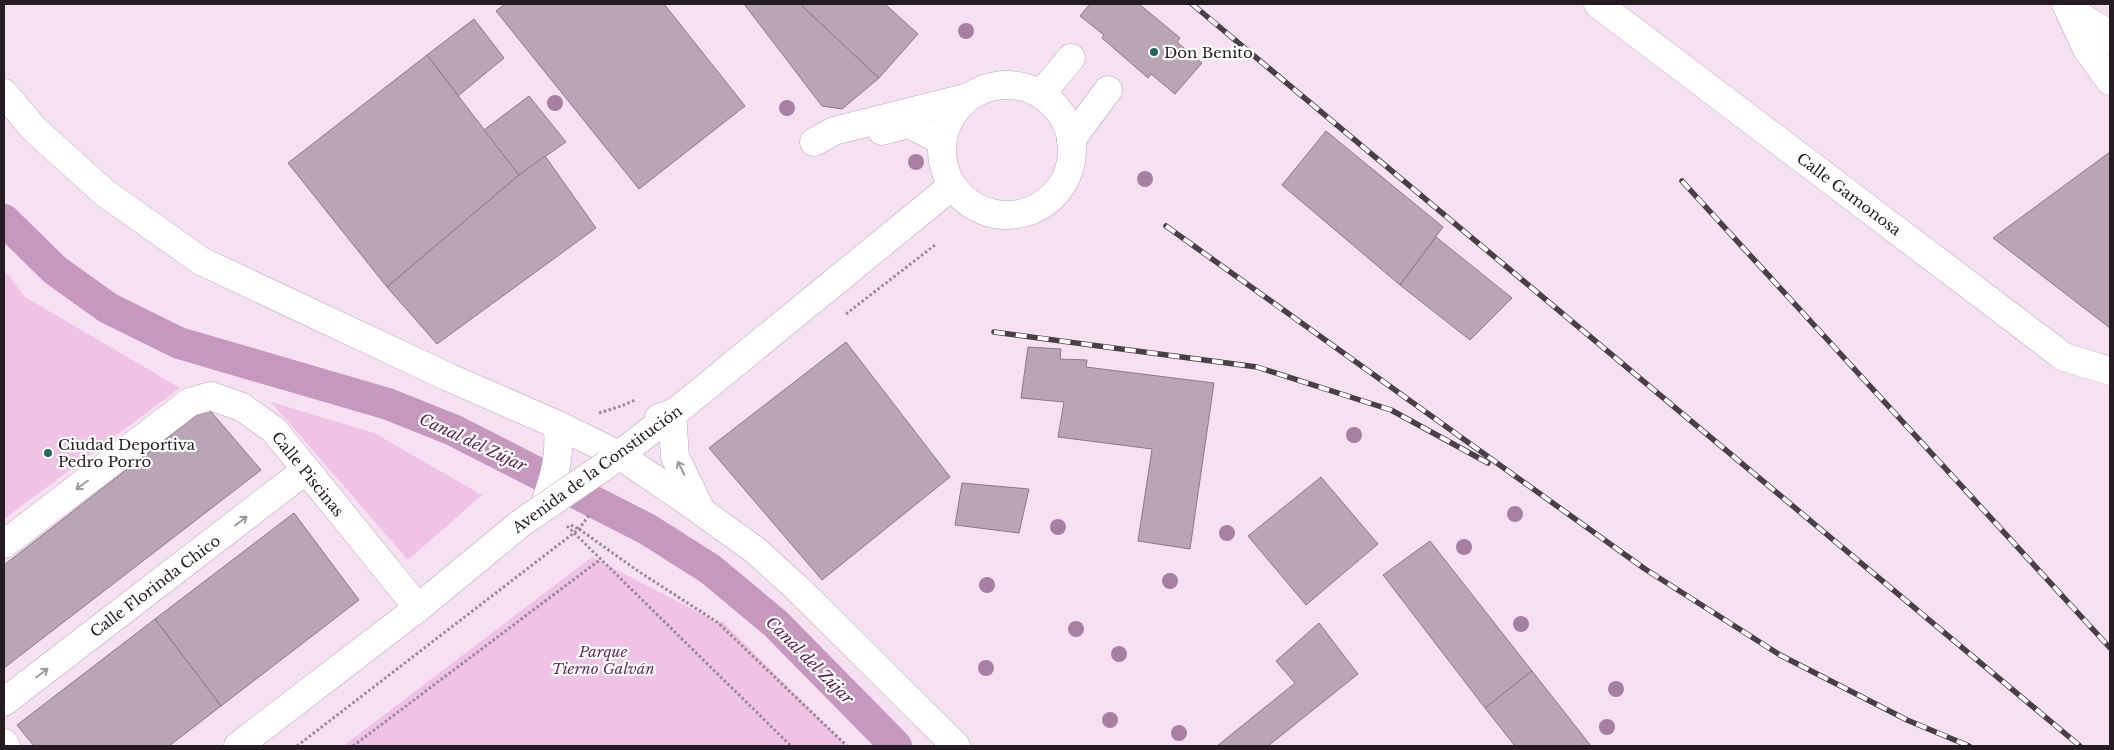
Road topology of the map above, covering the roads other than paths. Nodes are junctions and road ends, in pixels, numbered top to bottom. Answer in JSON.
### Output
{"nodes":[{"id":1,"x":1598,"y":4,"type":"edge"},
{"id":2,"x":2068,"y":7,"type":"edge"},
{"id":3,"x":2110,"y":40,"type":"edge"},
{"id":4,"x":1071,"y":58,"type":"dead end"},
{"id":5,"x":2110,"y":81,"type":"edge"},
{"id":6,"x":1108,"y":90,"type":"dead end"},
{"id":7,"x":4,"y":93,"type":"edge"},
{"id":8,"x":1041,"y":94,"type":"junction"},
{"id":9,"x":965,"y":98,"type":"junction"},
{"id":10,"x":941,"y":140,"type":"junction"},
{"id":11,"x":1071,"y":140,"type":"junction"},
{"id":12,"x":952,"y":186,"type":"junction"},
{"id":13,"x":2109,"y":371,"type":"edge"},
{"id":14,"x":672,"y":413,"type":"junction"},
{"id":15,"x":558,"y":438,"type":"junction"},
{"id":16,"x":601,"y":454,"type":"junction"},
{"id":17,"x":306,"y":470,"type":"junction"},
{"id":18,"x":544,"y":505,"type":"junction"},
{"id":19,"x":702,"y":512,"type":"junction"},
{"id":20,"x":4,"y":544,"type":"edge"},
{"id":21,"x":418,"y":608,"type":"junction"},
{"id":22,"x":4,"y":702,"type":"edge"},
{"id":23,"x":4,"y":743,"type":"edge"},
{"id":24,"x":6,"y":746,"type":"edge"},
{"id":25,"x":238,"y":746,"type":"edge"},
{"id":26,"x":956,"y":746,"type":"edge"}],
"edges":[{"from":1,"to":13,"type":"street","name":"Calle Gamonosa"},
{"from":2,"to":3,"type":"street"},
{"from":2,"to":5,"type":"street"},
{"from":4,"to":8,"type":"street"},
{"from":6,"to":11,"type":"street"},
{"from":7,"to":15,"type":"street"},
{"from":8,"to":9,"type":"street"},
{"from":8,"to":11,"type":"street"},
{"from":9,"to":10,"type":"street"},
{"from":9,"to":10,"type":"street"},
{"from":10,"to":12,"type":"street"},
{"from":11,"to":12,"type":"street"},
{"from":12,"to":14,"type":"street","name":"Avenida de la Constitución"},
{"from":14,"to":16,"type":"street","name":"Avenida de la Constitución"},
{"from":19,"to":14,"type":"street","one_way":true},
{"from":15,"to":16,"type":"street"},
{"from":15,"to":18,"type":"street"},
{"from":16,"to":18,"type":"street","name":"Avenida de la Constitución","bridge":true},
{"from":16,"to":19,"type":"street"},
{"from":17,"to":20,"type":"street","name":"Calle Piscinas","one_way":true},
{"from":17,"to":21,"type":"street","name":"Calle Piscinas"},
{"from":22,"to":17,"type":"street","name":"Calle Florinda Chico","one_way":true},
{"from":18,"to":21,"type":"street","name":"Avenida de la Constitución","bridge":true},
{"from":19,"to":26,"type":"street"},
{"from":21,"to":25,"type":"street","name":"Avenida de la Constitución"},
{"from":23,"to":24,"type":"street"}]}
